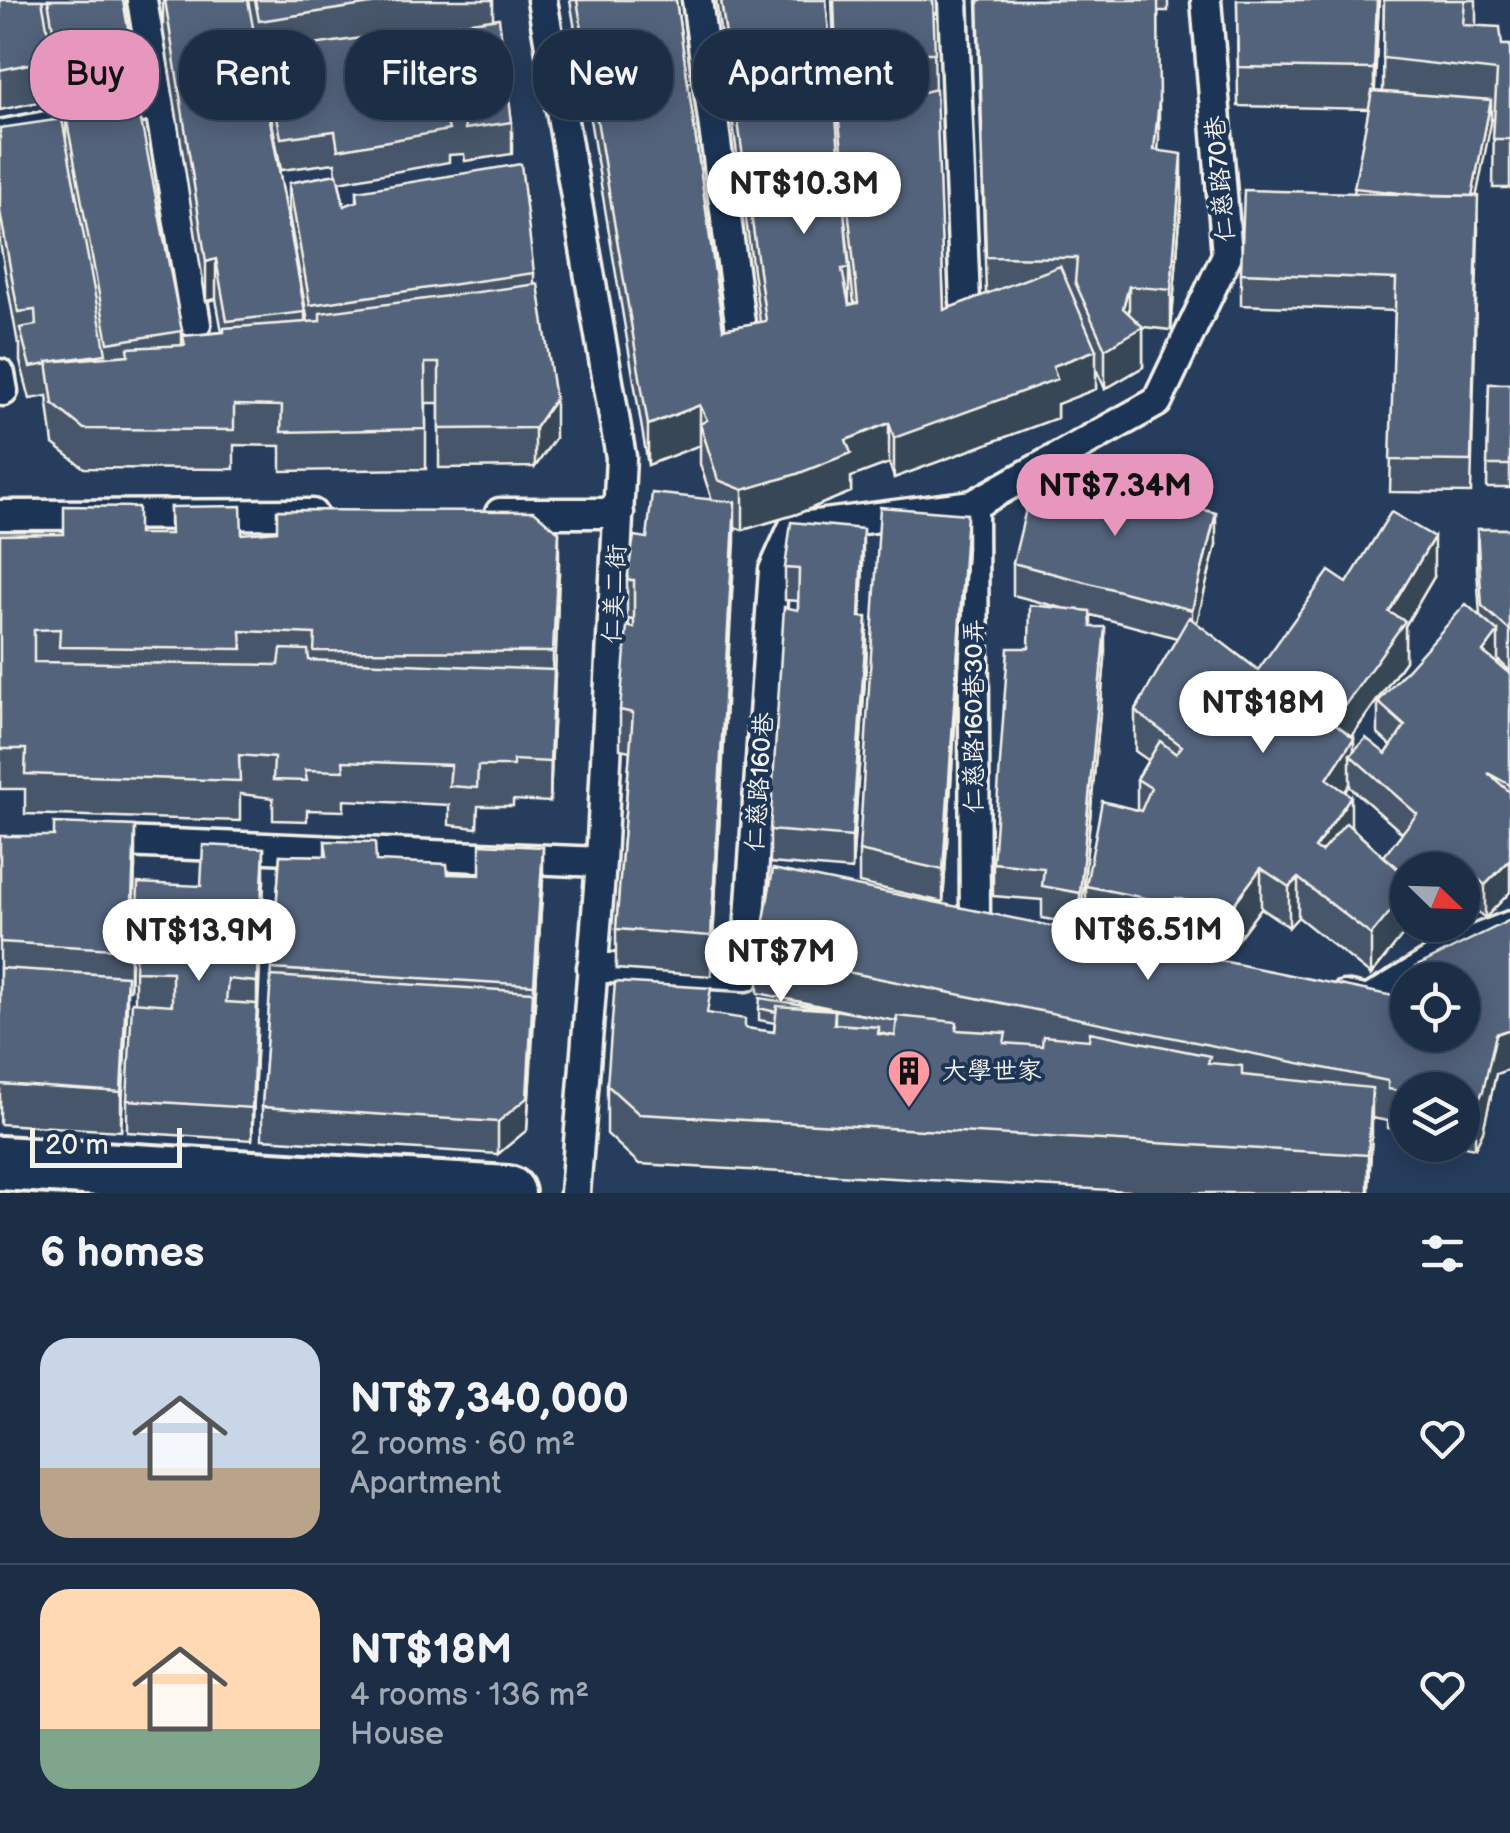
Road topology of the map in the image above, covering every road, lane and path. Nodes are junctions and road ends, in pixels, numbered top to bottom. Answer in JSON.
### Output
{"nodes":[{"id":1,"x":142,"y":0,"type":"edge"},
{"id":2,"x":542,"y":0,"type":"edge"},
{"id":3,"x":697,"y":0,"type":"edge"},
{"id":4,"x":952,"y":0,"type":"edge"},
{"id":5,"x":1206,"y":0,"type":"edge"},
{"id":6,"x":162,"y":104,"type":"junction"},
{"id":7,"x":0,"y":134,"type":"edge"},
{"id":8,"x":965,"y":302,"type":"edge"},
{"id":9,"x":196,"y":324,"type":"dead end"},
{"id":10,"x":749,"y":385,"type":"edge"},
{"id":11,"x":1157,"y":402,"type":"joint"},
{"id":12,"x":974,"y":505,"type":"junction"},
{"id":13,"x":479,"y":513,"type":"edge"},
{"id":14,"x":619,"y":513,"type":"junction"},
{"id":15,"x":339,"y":514,"type":"edge"},
{"id":16,"x":0,"y":515,"type":"edge"},
{"id":17,"x":78,"y":840,"type":"edge"},
{"id":18,"x":601,"y":862,"type":"junction"},
{"id":19,"x":1510,"y":926,"type":"edge"},
{"id":20,"x":975,"y":927,"type":"edge"},
{"id":21,"x":592,"y":967,"type":"junction"},
{"id":22,"x":1309,"y":990,"type":"edge"},
{"id":23,"x":0,"y":1163,"type":"edge"},
{"id":24,"x":508,"y":1193,"type":"edge"},
{"id":25,"x":574,"y":1193,"type":"edge"}],
"edges":[{"from":1,"to":6,"type":"lane"},
{"from":2,"to":14,"type":"lane","name":"仁美二街"},
{"from":3,"to":10,"type":"lane"},
{"from":4,"to":8,"type":"lane"},
{"from":5,"to":11,"type":"lane","name":"仁慈路70巷"},
{"from":6,"to":7,"type":"lane"},
{"from":6,"to":9,"type":"lane"},
{"from":11,"to":12,"type":"lane","name":"仁慈路160巷"},
{"from":12,"to":20,"type":"lane","name":"仁慈路160巷30弄"},
{"from":12,"to":21,"type":"lane","name":"仁慈路160巷"},
{"from":13,"to":14,"type":"lane"},
{"from":14,"to":18,"type":"lane","name":"仁美二街"},
{"from":15,"to":16,"type":"lane"},
{"from":17,"to":18,"type":"lane"},
{"from":18,"to":21,"type":"lane","name":"仁美二街"},
{"from":19,"to":22,"type":"lane"},
{"from":21,"to":25,"type":"lane","name":"仁美二街"},
{"from":23,"to":24,"type":"street"}]}
